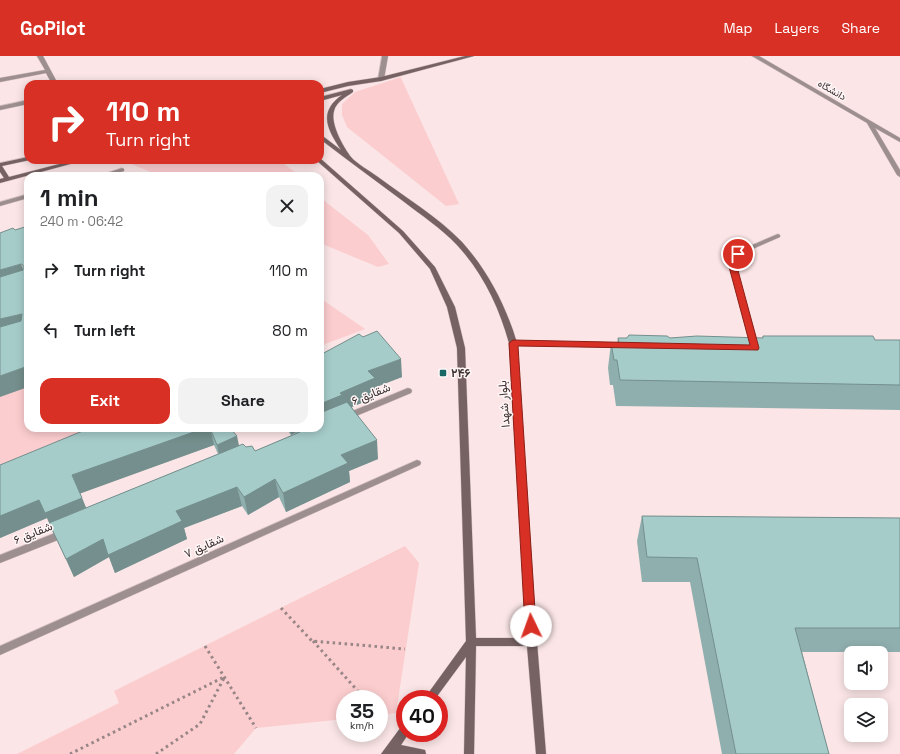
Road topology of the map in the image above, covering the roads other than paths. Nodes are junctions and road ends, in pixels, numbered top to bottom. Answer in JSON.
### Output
{"nodes":[{"id":1,"x":40,"y":56,"type":"edge"},
{"id":2,"x":384,"y":56,"type":"edge"},
{"id":3,"x":471,"y":56,"type":"edge"},
{"id":4,"x":755,"y":56,"type":"edge"},
{"id":5,"x":48,"y":71,"type":"junction"},
{"id":6,"x":381,"y":79,"type":"junction"},
{"id":7,"x":0,"y":80,"type":"edge"},
{"id":8,"x":53,"y":80,"type":"edge"},
{"id":9,"x":324,"y":91,"type":"edge"},
{"id":10,"x":351,"y":91,"type":"junction"},
{"id":11,"x":324,"y":98,"type":"edge"},
{"id":12,"x":24,"y":103,"type":"edge"},
{"id":13,"x":0,"y":108,"type":"edge"},
{"id":14,"x":869,"y":122,"type":"junction"},
{"id":15,"x":324,"y":139,"type":"edge"},
{"id":16,"x":900,"y":140,"type":"edge"},
{"id":17,"x":24,"y":160,"type":"edge"},
{"id":18,"x":350,"y":160,"type":"junction"},
{"id":19,"x":66,"y":164,"type":"edge"},
{"id":20,"x":321,"y":164,"type":"edge"},
{"id":21,"x":0,"y":166,"type":"edge"},
{"id":22,"x":122,"y":170,"type":"dead end"},
{"id":23,"x":35,"y":172,"type":"edge"},
{"id":24,"x":115,"y":172,"type":"edge"},
{"id":25,"x":24,"y":175,"type":"edge"},
{"id":26,"x":900,"y":175,"type":"edge"},
{"id":27,"x":7,"y":179,"type":"junction"},
{"id":28,"x":0,"y":181,"type":"edge"},
{"id":29,"x":24,"y":197,"type":"edge"},
{"id":30,"x":0,"y":204,"type":"edge"},
{"id":31,"x":778,"y":236,"type":"dead end"},
{"id":32,"x":513,"y":343,"type":"junction"},
{"id":33,"x":630,"y":345,"type":"edge"},
{"id":34,"x":755,"y":348,"type":"edge"},
{"id":35,"x":408,"y":391,"type":"dead end"},
{"id":36,"x":335,"y":422,"type":"edge"},
{"id":37,"x":417,"y":462,"type":"dead end"},
{"id":38,"x":73,"y":530,"type":"edge"},
{"id":39,"x":0,"y":560,"type":"edge"},
{"id":40,"x":471,"y":642,"type":"junction"},
{"id":41,"x":532,"y":642,"type":"junction"},
{"id":42,"x":0,"y":651,"type":"edge"},
{"id":43,"x":436,"y":690,"type":"edge"},
{"id":44,"x":396,"y":742,"type":"edge"},
{"id":45,"x":389,"y":751,"type":"edge"},
{"id":46,"x":421,"y":754,"type":"edge"},
{"id":47,"x":469,"y":754,"type":"edge"},
{"id":48,"x":541,"y":754,"type":"edge"}],
"edges":[{"from":1,"to":5,"type":"street"},
{"from":2,"to":6,"type":"street"},
{"from":3,"to":6,"type":"street"},
{"from":4,"to":14,"type":"street","name":"دانشگاه"},
{"from":5,"to":7,"type":"street"},
{"from":5,"to":8,"type":"street"},
{"from":6,"to":9,"type":"street"},
{"from":6,"to":10,"type":"street"},
{"from":10,"to":11,"type":"street"},
{"from":10,"to":18,"type":"street"},
{"from":12,"to":13,"type":"street"},
{"from":14,"to":16,"type":"street","name":"دانشگاه"},
{"from":14,"to":26,"type":"street"},
{"from":15,"to":18,"type":"street","name":"بلوار شهدا"},
{"from":17,"to":21,"type":"street"},
{"from":18,"to":32,"type":"street","name":"بلوار شهدا"},
{"from":19,"to":23,"type":"street"},
{"from":20,"to":40,"type":"street"},
{"from":21,"to":27,"type":"street"},
{"from":22,"to":24,"type":"street"},
{"from":25,"to":27,"type":"street"},
{"from":27,"to":28,"type":"street"},
{"from":29,"to":30,"type":"street"},
{"from":31,"to":34,"type":"street"},
{"from":32,"to":33,"type":"street"},
{"from":32,"to":41,"type":"street","name":"بلوار شهدا"},
{"from":35,"to":36,"type":"street","name":"شقایق ۶"},
{"from":37,"to":42,"type":"street","name":"شقایق ۷"},
{"from":38,"to":39,"type":"street","name":"شقایق ۶"},
{"from":40,"to":41,"type":"street"},
{"from":40,"to":43,"type":"street"},
{"from":40,"to":47,"type":"street"},
{"from":41,"to":48,"type":"street","name":"بلوار شهدا"},
{"from":44,"to":45,"type":"street"},
{"from":45,"to":46,"type":"street"}]}
